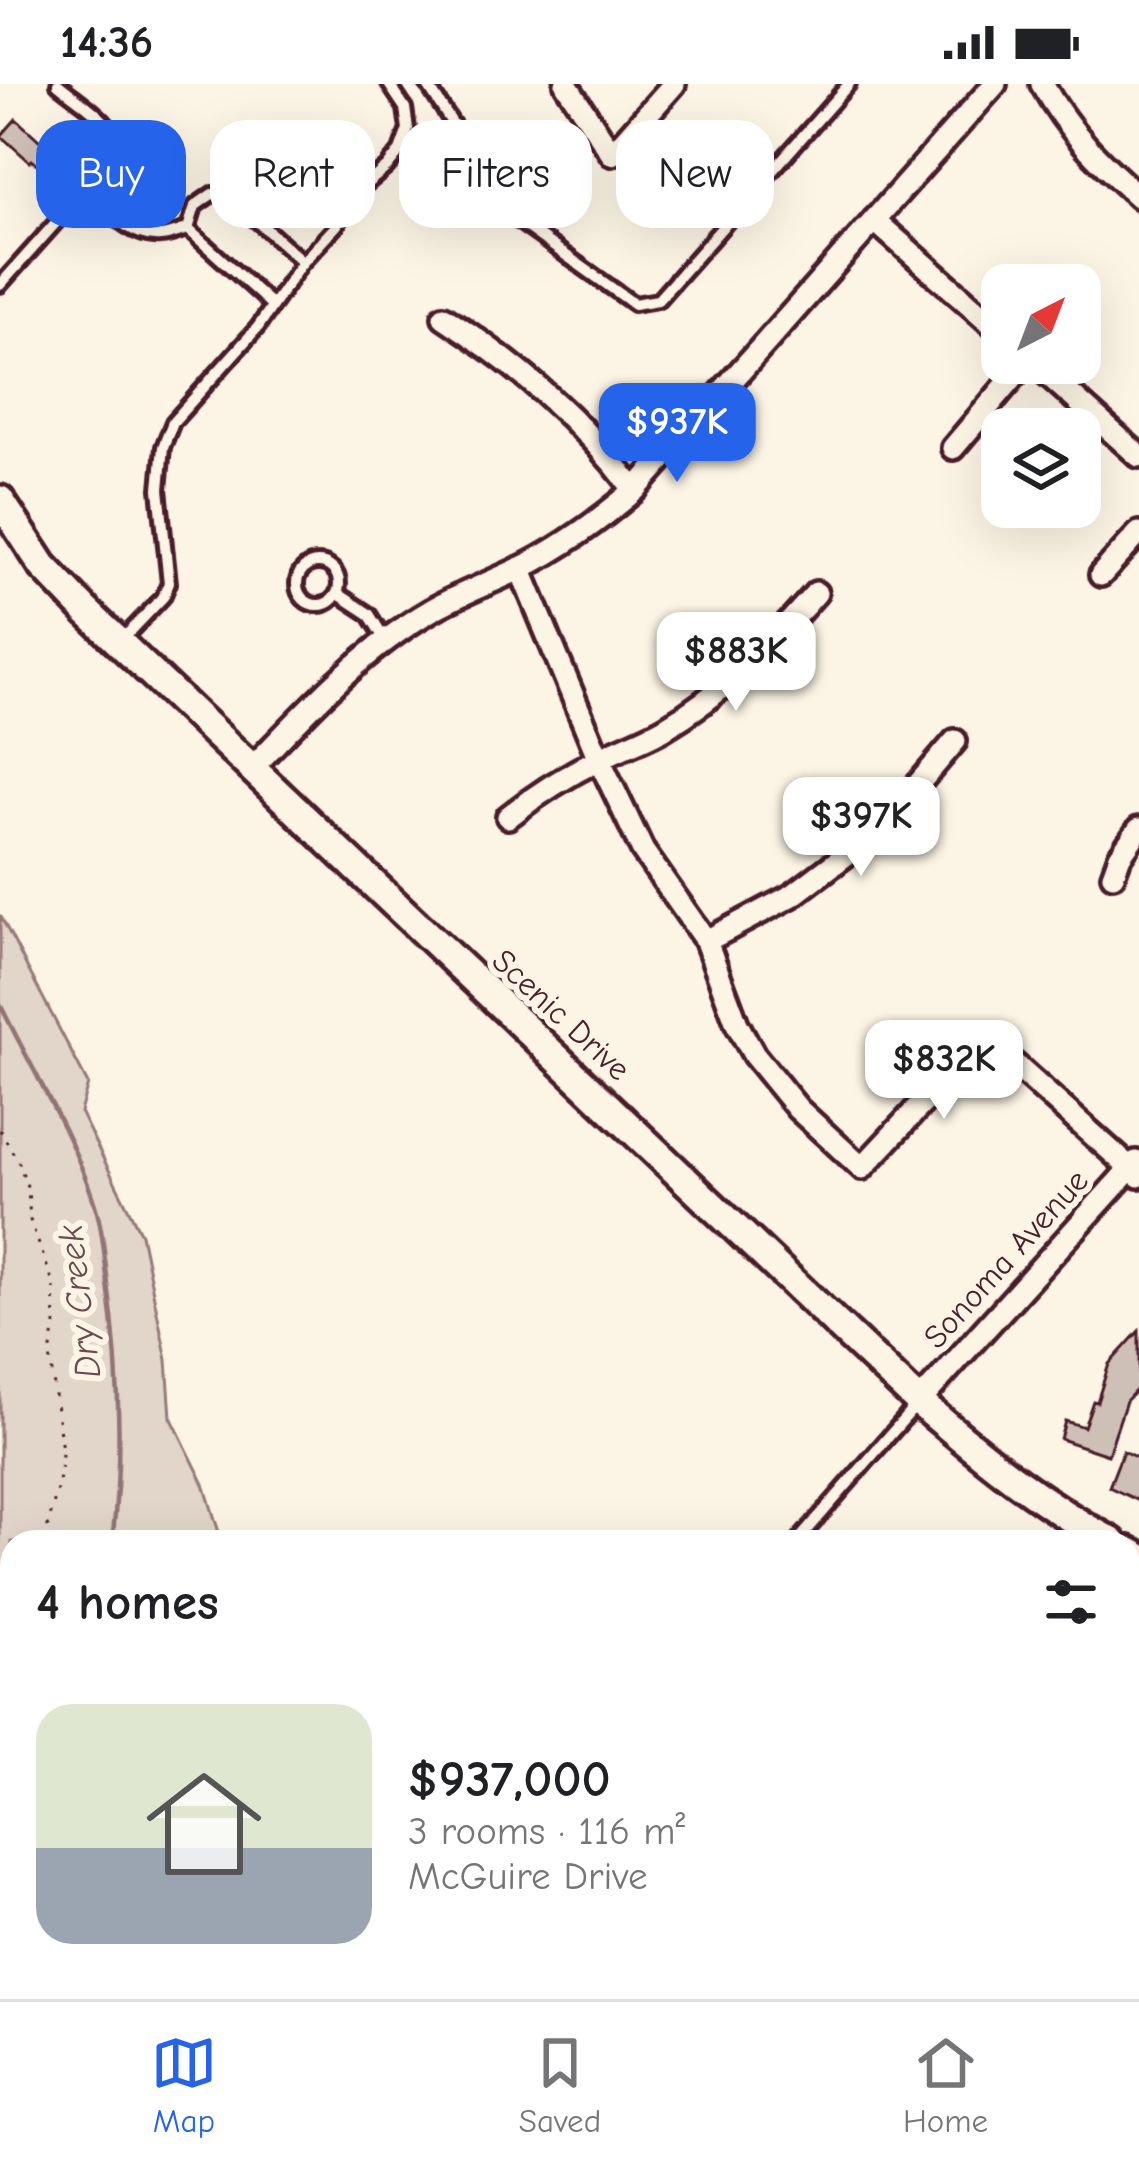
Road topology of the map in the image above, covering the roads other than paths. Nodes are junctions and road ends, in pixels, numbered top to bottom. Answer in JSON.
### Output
{"nodes":[{"id":1,"x":58,"y":84,"type":"edge"},
{"id":2,"x":388,"y":84,"type":"edge"},
{"id":3,"x":427,"y":84,"type":"edge"},
{"id":4,"x":566,"y":84,"type":"edge"},
{"id":5,"x":674,"y":84,"type":"edge"},
{"id":6,"x":849,"y":84,"type":"edge"},
{"id":7,"x":995,"y":84,"type":"edge"},
{"id":8,"x":1042,"y":84,"type":"edge"},
{"id":9,"x":101,"y":120,"type":"edge"},
{"id":10,"x":1139,"y":197,"type":"edge"},
{"id":11,"x":874,"y":220,"type":"junction"},
{"id":12,"x":52,"y":228,"type":"edge"},
{"id":13,"x":132,"y":228,"type":"edge"},
{"id":14,"x":188,"y":229,"type":"junction"},
{"id":15,"x":303,"y":262,"type":"junction"},
{"id":16,"x":0,"y":286,"type":"edge"},
{"id":17,"x":272,"y":305,"type":"junction"},
{"id":18,"x":981,"y":314,"type":"edge"},
{"id":19,"x":443,"y":317,"type":"dead end"},
{"id":20,"x":1007,"y":384,"type":"edge"},
{"id":21,"x":1059,"y":384,"type":"edge"},
{"id":22,"x":953,"y":448,"type":"dead end"},
{"id":23,"x":1139,"y":455,"type":"edge"},
{"id":24,"x":635,"y":490,"type":"junction"},
{"id":25,"x":0,"y":500,"type":"edge"},
{"id":26,"x":1139,"y":533,"type":"edge"},
{"id":27,"x":520,"y":568,"type":"junction"},
{"id":28,"x":1102,"y":575,"type":"dead end"},
{"id":29,"x":337,"y":592,"type":"dead end"},
{"id":30,"x":816,"y":593,"type":"dead end"},
{"id":31,"x":386,"y":641,"type":"junction"},
{"id":32,"x":119,"y":643,"type":"junction"},
{"id":33,"x":955,"y":741,"type":"dead end"},
{"id":34,"x":598,"y":759,"type":"junction"},
{"id":35,"x":251,"y":769,"type":"junction"},
{"id":36,"x":508,"y":817,"type":"dead end"},
{"id":37,"x":1139,"y":829,"type":"edge"},
{"id":38,"x":1113,"y":875,"type":"dead end"},
{"id":39,"x":706,"y":941,"type":"junction"},
{"id":40,"x":1136,"y":1168,"type":"edge"},
{"id":41,"x":919,"y":1402,"type":"junction"},
{"id":42,"x":807,"y":1530,"type":"edge"},
{"id":43,"x":1092,"y":1530,"type":"edge"}],
"edges":[{"from":1,"to":9,"type":"lane"},
{"from":2,"to":15,"type":"lane"},
{"from":3,"to":6,"type":"lane"},
{"from":4,"to":5,"type":"street"},
{"from":7,"to":11,"type":"street"},
{"from":8,"to":10,"type":"street"},
{"from":11,"to":18,"type":"street"},
{"from":11,"to":24,"type":"street"},
{"from":12,"to":16,"type":"lane"},
{"from":13,"to":14,"type":"lane"},
{"from":14,"to":15,"type":"lane"},
{"from":14,"to":17,"type":"lane"},
{"from":15,"to":17,"type":"lane"},
{"from":17,"to":32,"type":"lane"},
{"from":19,"to":24,"type":"street"},
{"from":20,"to":22,"type":"street"},
{"from":21,"to":23,"type":"street"},
{"from":24,"to":27,"type":"street"},
{"from":25,"to":32,"type":"main road","name":"Scenic Drive"},
{"from":26,"to":28,"type":"street"},
{"from":27,"to":31,"type":"street"},
{"from":27,"to":34,"type":"street"},
{"from":29,"to":31,"type":"lane"},
{"from":30,"to":34,"type":"street"},
{"from":31,"to":35,"type":"street"},
{"from":32,"to":35,"type":"main road","name":"Scenic Drive"},
{"from":33,"to":39,"type":"street"},
{"from":34,"to":36,"type":"street"},
{"from":34,"to":39,"type":"street"},
{"from":35,"to":41,"type":"main road","name":"Scenic Drive"},
{"from":37,"to":38,"type":"street"},
{"from":39,"to":40,"type":"street"},
{"from":40,"to":41,"type":"street","name":"Sonoma Avenue"},
{"from":41,"to":42,"type":"lane"},
{"from":41,"to":43,"type":"main road","name":"Scenic Drive"}]}
